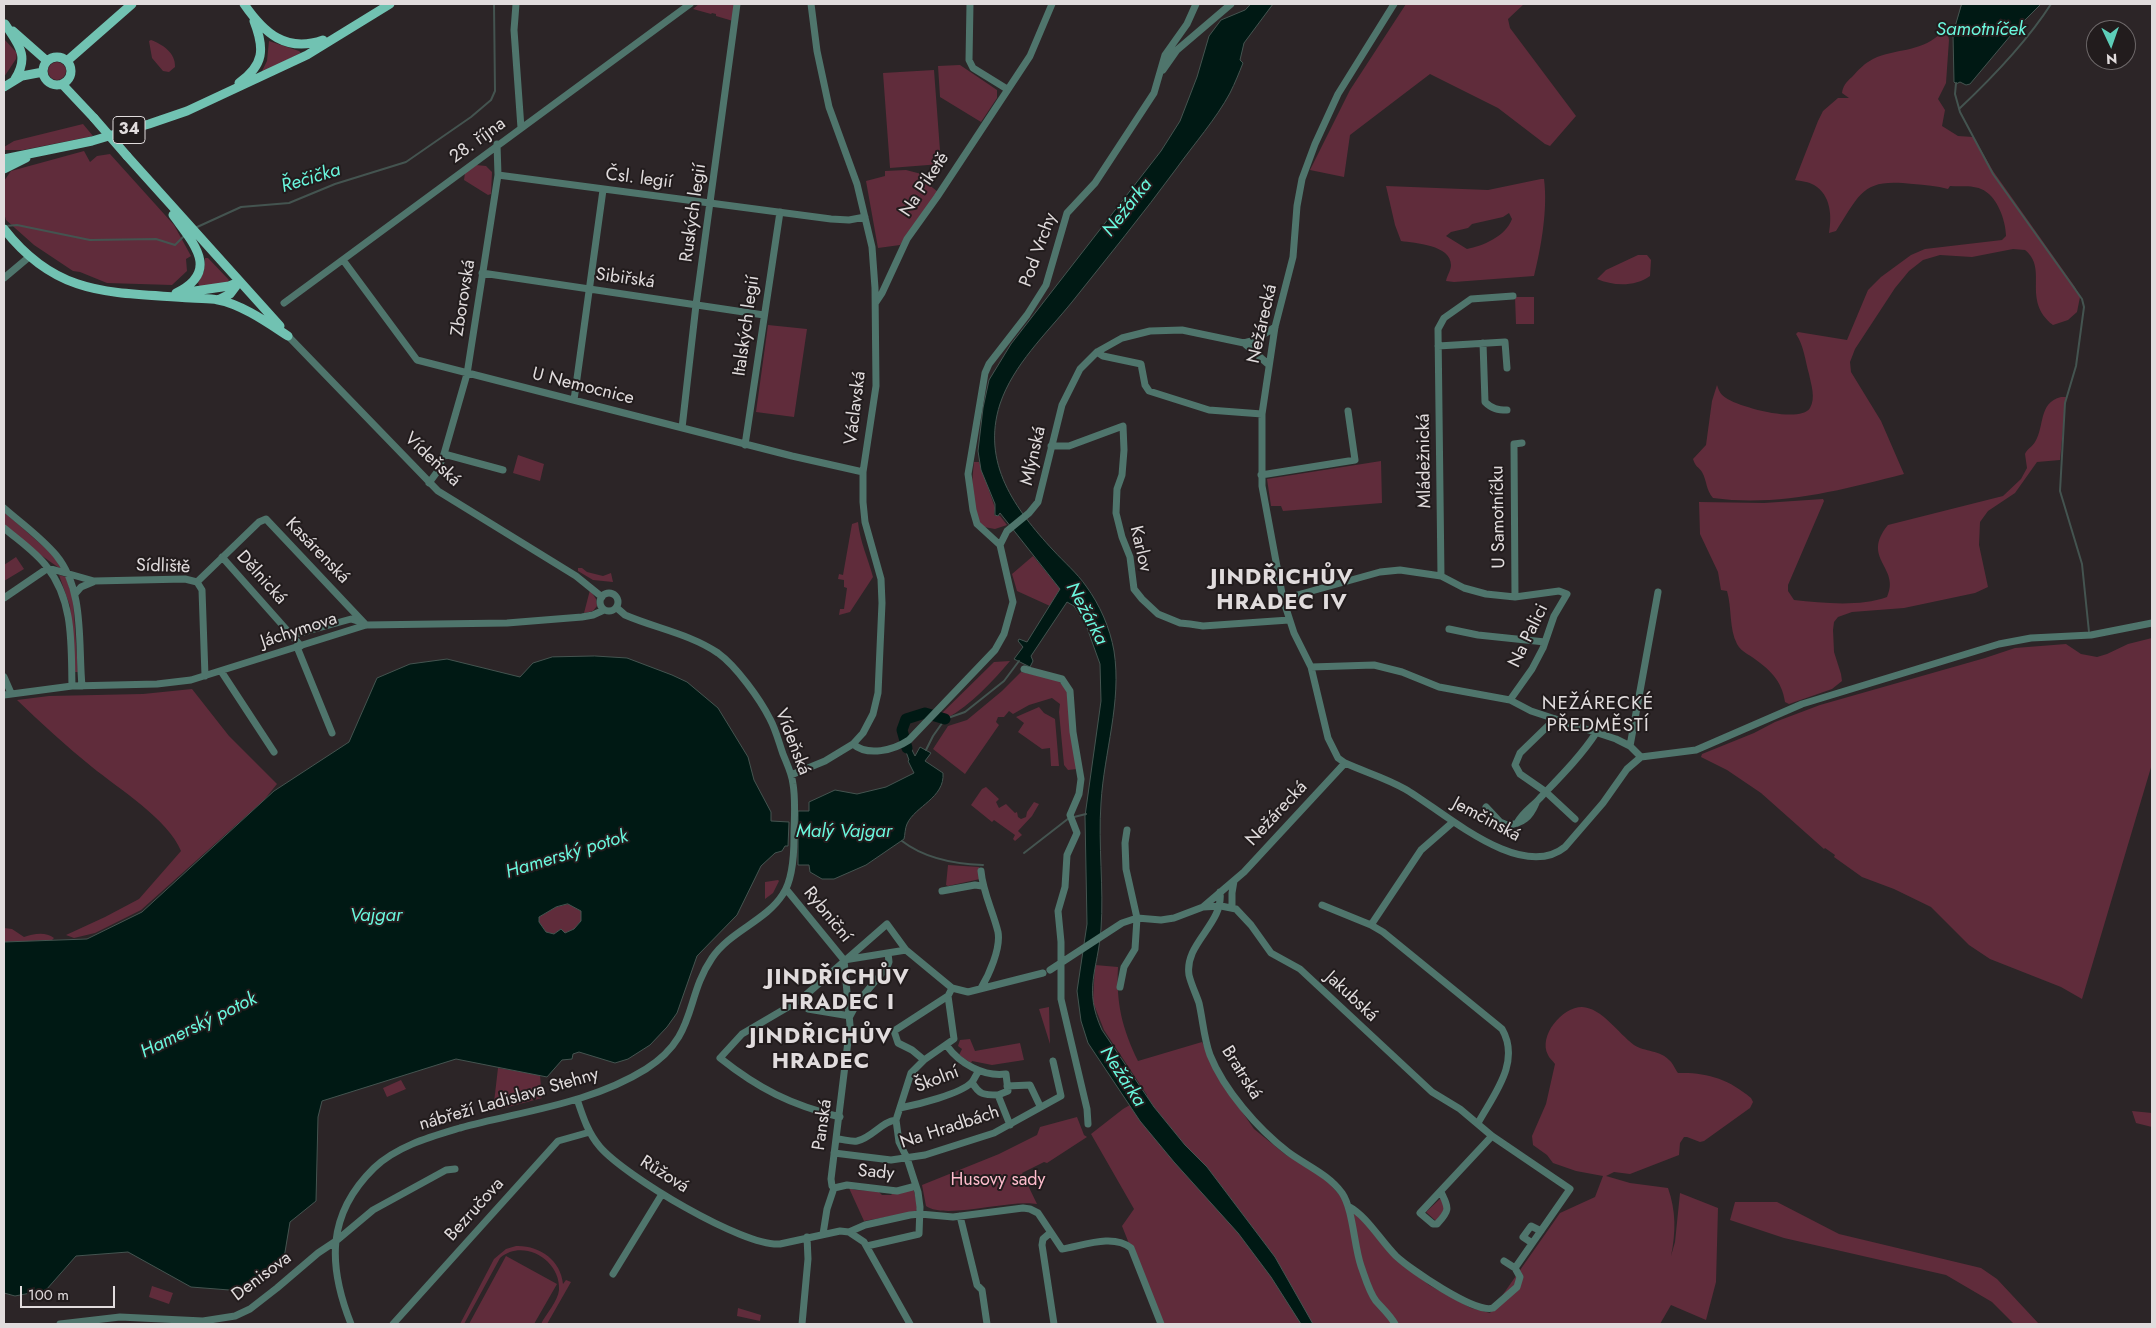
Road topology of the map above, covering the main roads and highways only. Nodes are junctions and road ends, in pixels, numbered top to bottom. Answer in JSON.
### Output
{"nodes":[{"id":1,"x":132,"y":4,"type":"edge"},
{"id":2,"x":244,"y":4,"type":"edge"},
{"id":3,"x":390,"y":4,"type":"edge"},
{"id":4,"x":252,"y":16,"type":"junction"},
{"id":5,"x":4,"y":23,"type":"edge"},
{"id":6,"x":347,"y":31,"type":"junction"},
{"id":7,"x":47,"y":61,"type":"junction"},
{"id":8,"x":67,"y":61,"type":"junction"},
{"id":9,"x":43,"y":72,"type":"junction"},
{"id":10,"x":15,"y":79,"type":"junction"},
{"id":11,"x":62,"y":84,"type":"junction"},
{"id":12,"x":4,"y":87,"type":"edge"},
{"id":13,"x":220,"y":96,"type":"junction"},
{"id":14,"x":36,"y":153,"type":"junction"},
{"id":15,"x":4,"y":157,"type":"edge"},
{"id":16,"x":4,"y":169,"type":"edge"},
{"id":17,"x":145,"y":176,"type":"junction"},
{"id":18,"x":4,"y":229,"type":"edge"},
{"id":19,"x":239,"y":282,"type":"junction"},
{"id":20,"x":176,"y":293,"type":"junction"},
{"id":21,"x":165,"y":295,"type":"junction"},
{"id":22,"x":218,"y":300,"type":"junction"}],
"edges":[{"from":1,"to":8,"type":"main road"},
{"from":2,"to":4,"type":"main road"},
{"from":3,"to":6,"type":"main road","number":"34"},
{"from":4,"to":6,"type":"main road"},
{"from":4,"to":13,"type":"main road"},
{"from":5,"to":7,"type":"main road"},
{"from":5,"to":10,"type":"main road"},
{"from":6,"to":13,"type":"main road","number":"34"},
{"from":7,"to":8,"type":"main road"},
{"from":7,"to":9,"type":"main road"},
{"from":8,"to":11,"type":"main road"},
{"from":9,"to":10,"type":"main road"},
{"from":9,"to":11,"type":"main road"},
{"from":10,"to":12,"type":"main road"},
{"from":11,"to":17,"type":"main road","bridge":true},
{"from":13,"to":14,"type":"main road","number":"34"},
{"from":14,"to":15,"type":"main road","number":"34"},
{"from":14,"to":16,"type":"main road"},
{"from":17,"to":19,"type":"main road"},
{"from":17,"to":20,"type":"main road"},
{"from":18,"to":21,"type":"main road"},
{"from":19,"to":20,"type":"main road"},
{"from":19,"to":22,"type":"main road"},
{"from":19,"to":22,"type":"main road"},
{"from":20,"to":21,"type":"main road"},
{"from":21,"to":22,"type":"main road"}]}
